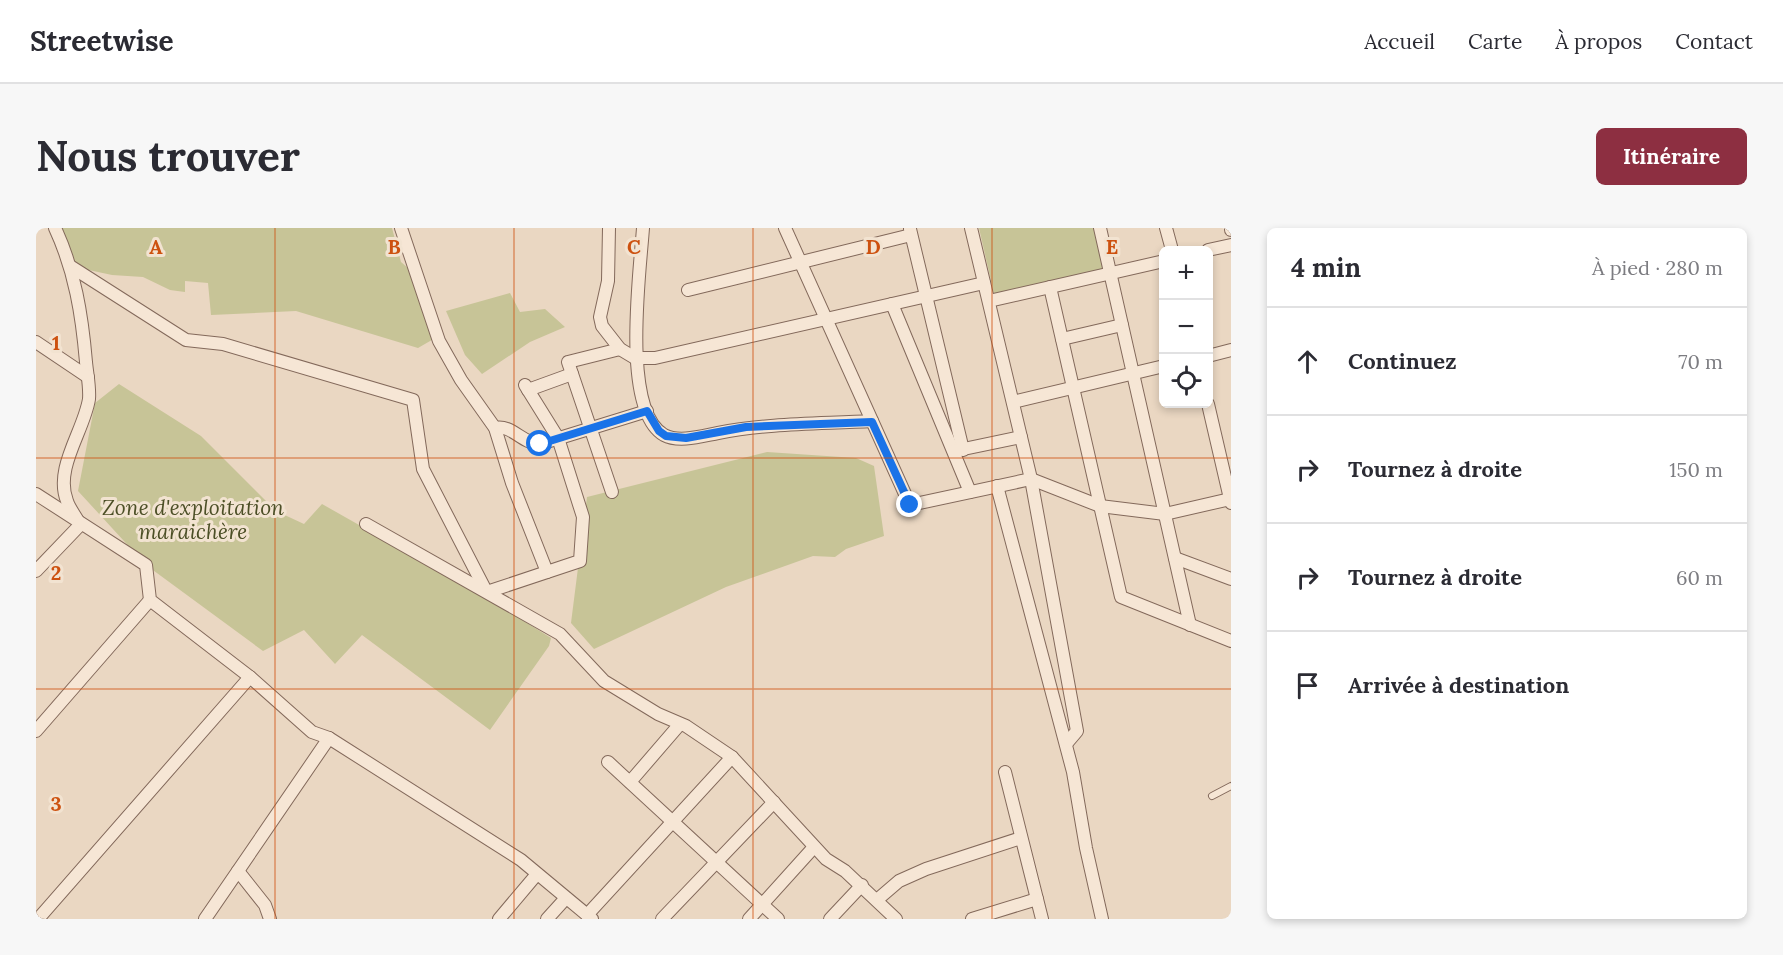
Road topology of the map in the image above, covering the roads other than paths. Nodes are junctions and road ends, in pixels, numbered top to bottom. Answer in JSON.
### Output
{"nodes":[{"id":1,"x":55,"y":228,"type":"edge"},
{"id":2,"x":400,"y":228,"type":"edge"},
{"id":3,"x":609,"y":228,"type":"edge"},
{"id":4,"x":643,"y":228,"type":"edge"},
{"id":5,"x":785,"y":228,"type":"edge"},
{"id":6,"x":971,"y":228,"type":"edge"},
{"id":7,"x":1100,"y":228,"type":"edge"},
{"id":8,"x":1166,"y":228,"type":"edge"},
{"id":9,"x":911,"y":231,"type":"edge"},
{"id":10,"x":1231,"y":245,"type":"edge"},
{"id":11,"x":1171,"y":246,"type":"edge"},
{"id":12,"x":1213,"y":249,"type":"edge"},
{"id":13,"x":801,"y":262,"type":"junction"},
{"id":14,"x":1159,"y":262,"type":"edge"},
{"id":15,"x":70,"y":266,"type":"junction"},
{"id":16,"x":1110,"y":273,"type":"junction"},
{"id":17,"x":984,"y":283,"type":"junction"},
{"id":18,"x":1050,"y":287,"type":"junction"},
{"id":19,"x":688,"y":290,"type":"dead end"},
{"id":20,"x":926,"y":296,"type":"junction"},
{"id":21,"x":989,"y":302,"type":"junction"},
{"id":22,"x":892,"y":304,"type":"junction"},
{"id":23,"x":826,"y":319,"type":"junction"},
{"id":24,"x":1122,"y":325,"type":"junction"},
{"id":25,"x":1062,"y":339,"type":"junction"},
{"id":26,"x":36,"y":342,"type":"edge"},
{"id":27,"x":620,"y":350,"type":"junction"},
{"id":28,"x":1231,"y":350,"type":"edge"},
{"id":29,"x":1213,"y":355,"type":"edge"},
{"id":30,"x":635,"y":358,"type":"junction"},
{"id":31,"x":1159,"y":367,"type":"edge"},
{"id":32,"x":572,"y":374,"type":"junction"},
{"id":33,"x":1133,"y":374,"type":"junction"},
{"id":34,"x":88,"y":377,"type":"junction"},
{"id":35,"x":1073,"y":388,"type":"junction"},
{"id":36,"x":1013,"y":402,"type":"junction"},
{"id":37,"x":1209,"y":408,"type":"edge"},
{"id":38,"x":647,"y":411,"type":"junction"},
{"id":39,"x":872,"y":422,"type":"junction"},
{"id":40,"x":495,"y":428,"type":"junction"},
{"id":41,"x":590,"y":428,"type":"junction"},
{"id":42,"x":1021,"y":437,"type":"junction"},
{"id":43,"x":558,"y":438,"type":"junction"},
{"id":44,"x":958,"y":451,"type":"junction"},
{"id":45,"x":1031,"y":479,"type":"junction"},
{"id":46,"x":996,"y":486,"type":"junction"},
{"id":47,"x":612,"y":492,"type":"dead end"},
{"id":48,"x":970,"y":492,"type":"junction"},
{"id":49,"x":36,"y":494,"type":"edge"},
{"id":50,"x":1231,"y":501,"type":"edge"},
{"id":51,"x":1100,"y":506,"type":"junction"},
{"id":52,"x":1165,"y":514,"type":"junction"},
{"id":53,"x":366,"y":524,"type":"dead end"},
{"id":54,"x":80,"y":525,"type":"junction"},
{"id":55,"x":1175,"y":558,"type":"junction"},
{"id":56,"x":36,"y":572,"type":"edge"},
{"id":57,"x":547,"y":572,"type":"junction"},
{"id":58,"x":1231,"y":579,"type":"edge"},
{"id":59,"x":487,"y":592,"type":"junction"},
{"id":60,"x":150,"y":600,"type":"junction"},
{"id":61,"x":1190,"y":625,"type":"junction"},
{"id":62,"x":1231,"y":641,"type":"edge"},
{"id":63,"x":250,"y":677,"type":"junction"},
{"id":64,"x":680,"y":724,"type":"junction"},
{"id":65,"x":36,"y":731,"type":"edge"},
{"id":66,"x":329,"y":738,"type":"junction"},
{"id":67,"x":1066,"y":744,"type":"junction"},
{"id":68,"x":732,"y":757,"type":"junction"},
{"id":69,"x":608,"y":762,"type":"dead end"},
{"id":70,"x":1005,"y":772,"type":"dead end"},
{"id":71,"x":630,"y":783,"type":"junction"},
{"id":72,"x":1231,"y":786,"type":"edge"},
{"id":73,"x":1212,"y":796,"type":"dead end"},
{"id":74,"x":774,"y":802,"type":"junction"},
{"id":75,"x":672,"y":822,"type":"junction"},
{"id":76,"x":1021,"y":838,"type":"junction"},
{"id":77,"x":814,"y":847,"type":"junction"},
{"id":78,"x":716,"y":862,"type":"junction"},
{"id":79,"x":238,"y":872,"type":"junction"},
{"id":80,"x":537,"y":874,"type":"junction"},
{"id":81,"x":862,"y":885,"type":"junction"},
{"id":82,"x":566,"y":898,"type":"junction"},
{"id":83,"x":878,"y":899,"type":"junction"},
{"id":84,"x":1037,"y":900,"type":"junction"},
{"id":85,"x":762,"y":904,"type":"junction"},
{"id":86,"x":589,"y":917,"type":"edge"},
{"id":87,"x":38,"y":919,"type":"edge"},
{"id":88,"x":205,"y":919,"type":"edge"},
{"id":89,"x":270,"y":919,"type":"edge"},
{"id":90,"x":499,"y":919,"type":"edge"},
{"id":91,"x":547,"y":919,"type":"edge"},
{"id":92,"x":662,"y":919,"type":"edge"},
{"id":93,"x":749,"y":919,"type":"edge"},
{"id":94,"x":778,"y":919,"type":"edge"},
{"id":95,"x":830,"y":919,"type":"edge"},
{"id":96,"x":896,"y":919,"type":"edge"},
{"id":97,"x":972,"y":919,"type":"edge"},
{"id":98,"x":1042,"y":919,"type":"edge"},
{"id":99,"x":1102,"y":919,"type":"edge"}],
"edges":[{"from":1,"to":15,"type":"street"},
{"from":2,"to":40,"type":"street"},
{"from":3,"to":27,"type":"street"},
{"from":4,"to":30,"type":"street"},
{"from":5,"to":13,"type":"street"},
{"from":6,"to":17,"type":"street"},
{"from":7,"to":16,"type":"street"},
{"from":8,"to":11,"type":"street"},
{"from":9,"to":13,"type":"street"},
{"from":9,"to":20,"type":"street"},
{"from":10,"to":12,"type":"street"},
{"from":13,"to":19,"type":"street"},
{"from":13,"to":23,"type":"street"},
{"from":14,"to":16,"type":"street"},
{"from":15,"to":34,"type":"street"},
{"from":15,"to":59,"type":"street"},
{"from":16,"to":18,"type":"street"},
{"from":16,"to":24,"type":"street"},
{"from":17,"to":20,"type":"street"},
{"from":17,"to":21,"type":"street"},
{"from":18,"to":21,"type":"street"},
{"from":18,"to":25,"type":"street"},
{"from":20,"to":22,"type":"street"},
{"from":20,"to":44,"type":"street"},
{"from":21,"to":36,"type":"street"},
{"from":22,"to":23,"type":"street"},
{"from":22,"to":44,"type":"street"},
{"from":23,"to":30,"type":"street"},
{"from":23,"to":39,"type":"street"},
{"from":24,"to":25,"type":"street"},
{"from":24,"to":33,"type":"street"},
{"from":25,"to":35,"type":"street"},
{"from":26,"to":34,"type":"street"},
{"from":27,"to":30,"type":"street"},
{"from":27,"to":32,"type":"street"},
{"from":28,"to":29,"type":"street"},
{"from":30,"to":38,"type":"street"},
{"from":31,"to":33,"type":"street"},
{"from":32,"to":41,"type":"street"},
{"from":32,"to":43,"type":"street"},
{"from":33,"to":35,"type":"street"},
{"from":33,"to":52,"type":"street"},
{"from":34,"to":54,"type":"street"},
{"from":35,"to":36,"type":"street"},
{"from":35,"to":51,"type":"street"},
{"from":36,"to":42,"type":"street"},
{"from":37,"to":50,"type":"street"},
{"from":38,"to":39,"type":"street"},
{"from":38,"to":41,"type":"street"},
{"from":39,"to":48,"type":"street"},
{"from":40,"to":43,"type":"street"},
{"from":40,"to":57,"type":"street"},
{"from":41,"to":43,"type":"street"},
{"from":41,"to":47,"type":"street"},
{"from":42,"to":44,"type":"street"},
{"from":42,"to":45,"type":"street"},
{"from":43,"to":57,"type":"street"},
{"from":44,"to":48,"type":"street"},
{"from":45,"to":46,"type":"street"},
{"from":45,"to":51,"type":"street"},
{"from":45,"to":67,"type":"street"},
{"from":46,"to":48,"type":"street"},
{"from":46,"to":67,"type":"street"},
{"from":49,"to":54,"type":"street"},
{"from":50,"to":52,"type":"street"},
{"from":51,"to":52,"type":"street"},
{"from":51,"to":61,"type":"street"},
{"from":52,"to":55,"type":"street"},
{"from":53,"to":59,"type":"street"},
{"from":54,"to":56,"type":"street"},
{"from":54,"to":60,"type":"street"},
{"from":55,"to":58,"type":"street"},
{"from":55,"to":61,"type":"street"},
{"from":57,"to":59,"type":"street"},
{"from":59,"to":64,"type":"street"},
{"from":60,"to":63,"type":"street"},
{"from":60,"to":65,"type":"street"},
{"from":61,"to":62,"type":"street"},
{"from":63,"to":66,"type":"street"},
{"from":63,"to":87,"type":"street"},
{"from":64,"to":68,"type":"street"},
{"from":64,"to":71,"type":"street"},
{"from":66,"to":79,"type":"street"},
{"from":66,"to":80,"type":"street"},
{"from":67,"to":99,"type":"street"},
{"from":68,"to":74,"type":"street"},
{"from":68,"to":75,"type":"street"},
{"from":69,"to":71,"type":"street"},
{"from":70,"to":76,"type":"street"},
{"from":71,"to":75,"type":"street"},
{"from":72,"to":73,"type":"lane"},
{"from":74,"to":77,"type":"street"},
{"from":74,"to":78,"type":"street"},
{"from":75,"to":78,"type":"street"},
{"from":75,"to":86,"type":"street"},
{"from":76,"to":83,"type":"street"},
{"from":76,"to":84,"type":"street"},
{"from":77,"to":81,"type":"street"},
{"from":77,"to":85,"type":"street"},
{"from":78,"to":85,"type":"street"},
{"from":78,"to":92,"type":"street"},
{"from":79,"to":88,"type":"street"},
{"from":79,"to":89,"type":"street"},
{"from":80,"to":82,"type":"street"},
{"from":80,"to":90,"type":"street"},
{"from":81,"to":83,"type":"street"},
{"from":81,"to":95,"type":"street"},
{"from":82,"to":86,"type":"street"},
{"from":82,"to":91,"type":"street"},
{"from":83,"to":96,"type":"street"},
{"from":84,"to":97,"type":"street"},
{"from":84,"to":98,"type":"street"},
{"from":85,"to":93,"type":"street"},
{"from":85,"to":94,"type":"street"}]}
